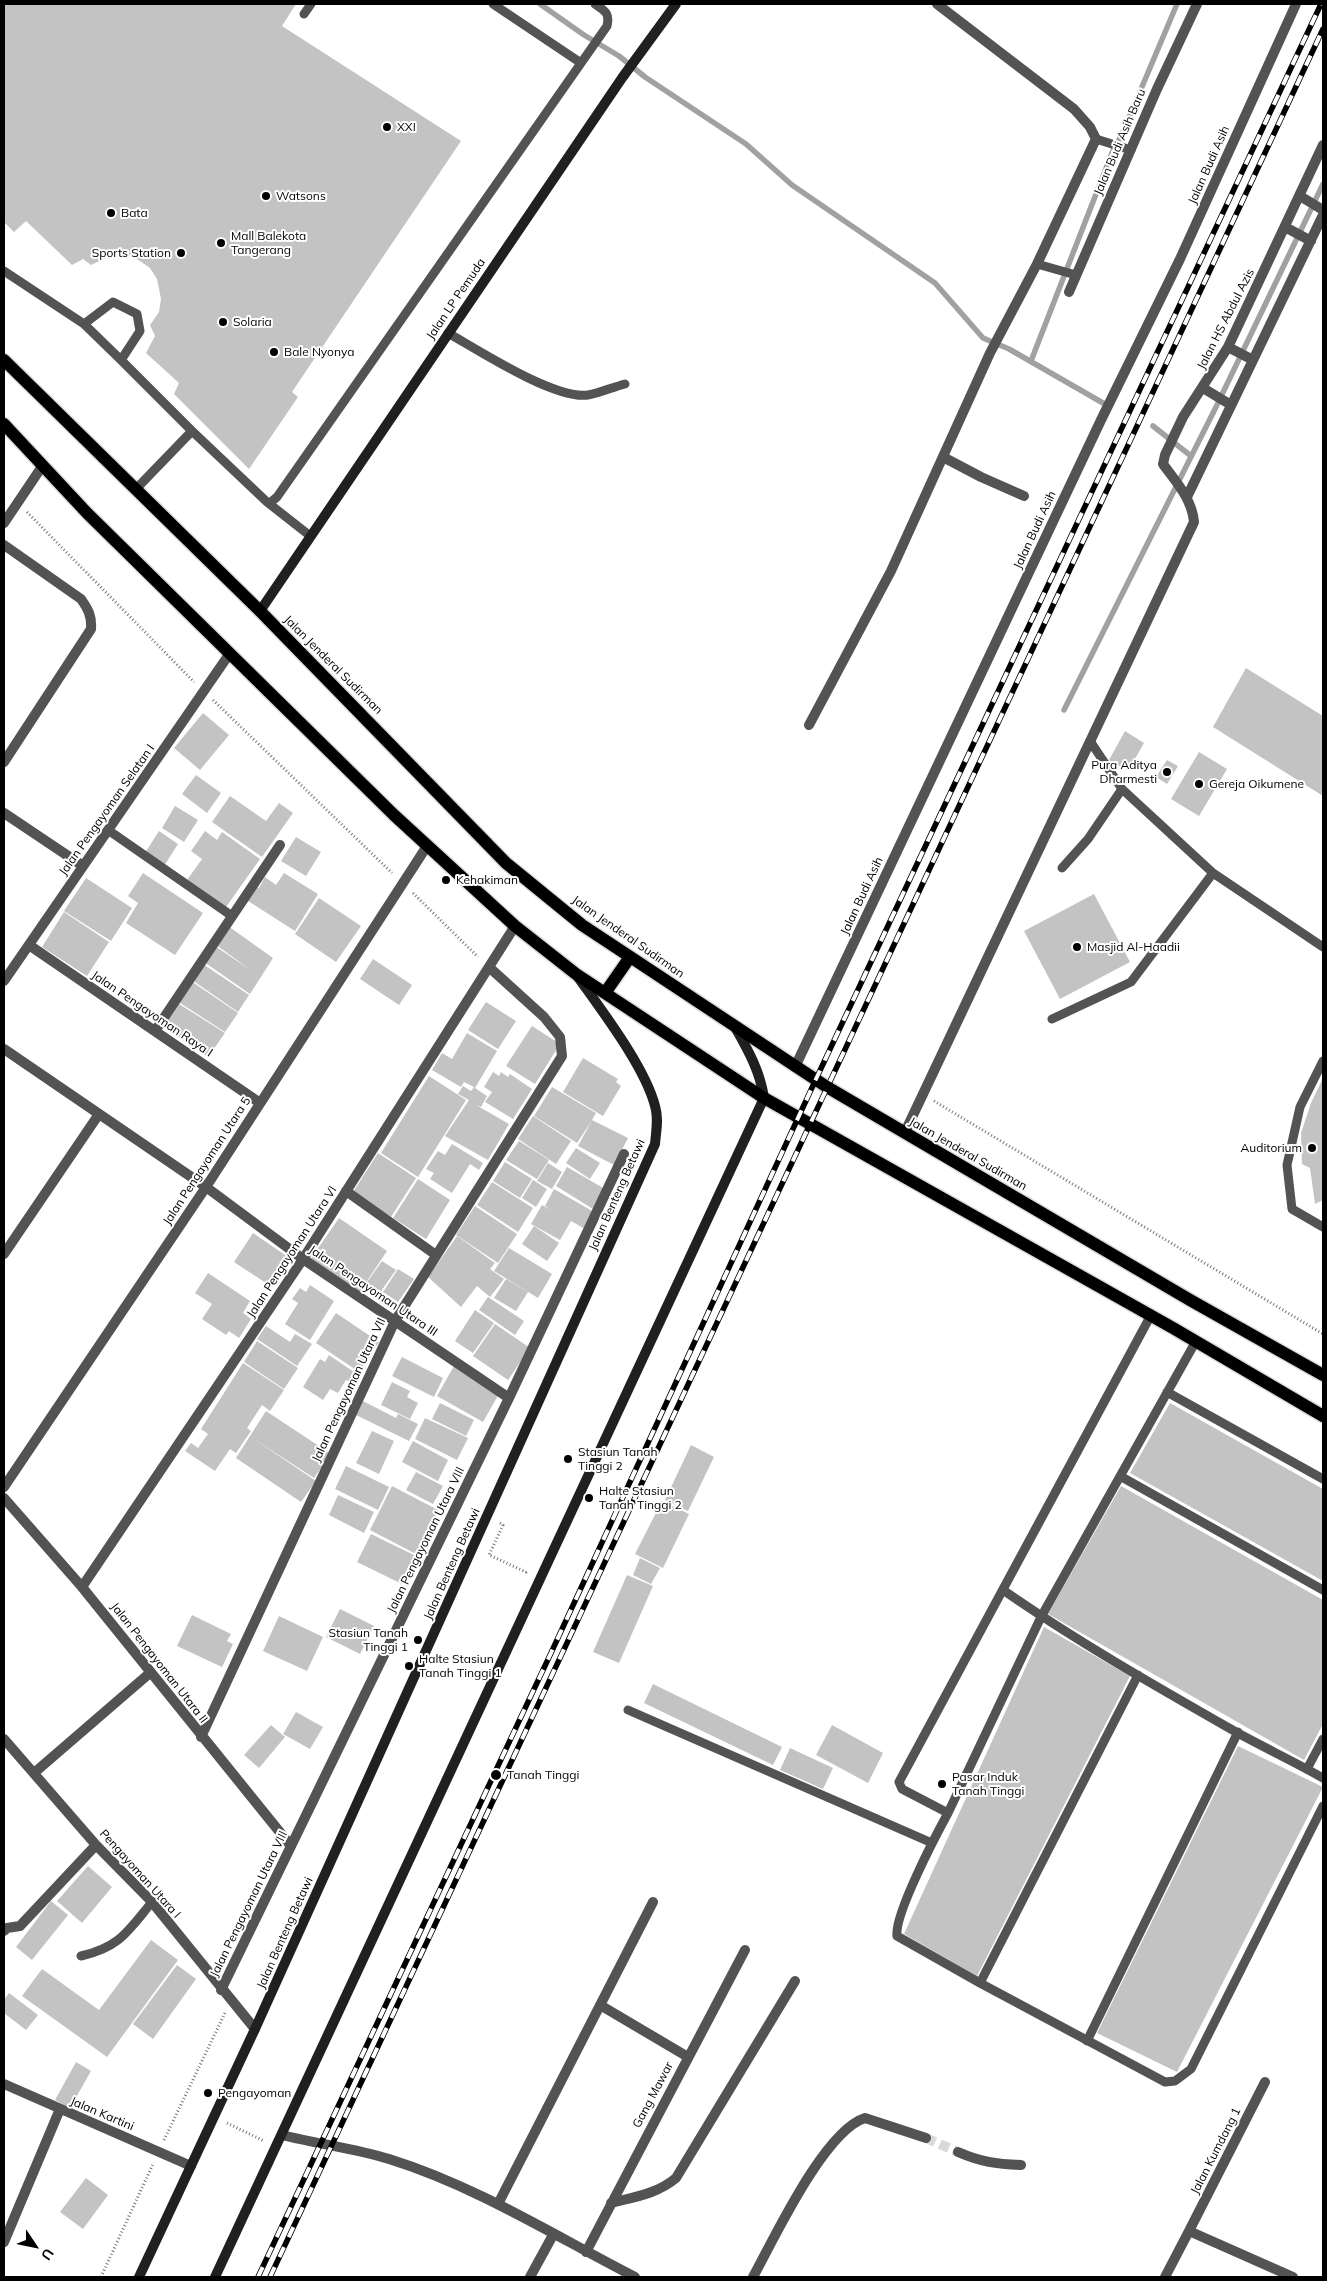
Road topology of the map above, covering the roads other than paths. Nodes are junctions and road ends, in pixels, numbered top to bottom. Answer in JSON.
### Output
{"nodes":[{"id":1,"x":311,"y":4,"type":"edge"},
{"id":2,"x":493,"y":4,"type":"edge"},
{"id":3,"x":595,"y":4,"type":"edge"},
{"id":4,"x":676,"y":4,"type":"edge"},
{"id":5,"x":937,"y":4,"type":"edge"},
{"id":6,"x":1197,"y":4,"type":"edge"},
{"id":7,"x":1296,"y":4,"type":"edge"},
{"id":8,"x":304,"y":14,"type":"dead end"},
{"id":9,"x":583,"y":60,"type":"junction"},
{"id":10,"x":1096,"y":139,"type":"junction"},
{"id":11,"x":1323,"y":145,"type":"edge"},
{"id":12,"x":1131,"y":150,"type":"junction"},
{"id":13,"x":1301,"y":197,"type":"junction"},
{"id":14,"x":1323,"y":212,"type":"edge"},
{"id":15,"x":1286,"y":228,"type":"junction"},
{"id":16,"x":1310,"y":241,"type":"junction"},
{"id":17,"x":1037,"y":264,"type":"junction"},
{"id":18,"x":4,"y":271,"type":"edge"},
{"id":19,"x":1076,"y":275,"type":"junction"},
{"id":20,"x":1069,"y":292,"type":"dead end"},
{"id":21,"x":84,"y":324,"type":"junction"},
{"id":22,"x":448,"y":333,"type":"junction"},
{"id":23,"x":1229,"y":348,"type":"junction"},
{"id":24,"x":1252,"y":359,"type":"junction"},
{"id":25,"x":4,"y":360,"type":"edge"},
{"id":26,"x":121,"y":360,"type":"junction"},
{"id":27,"x":625,"y":384,"type":"dead end"},
{"id":28,"x":1204,"y":389,"type":"junction"},
{"id":29,"x":1230,"y":405,"type":"junction"},
{"id":30,"x":4,"y":424,"type":"edge"},
{"id":31,"x":192,"y":431,"type":"junction"},
{"id":32,"x":943,"y":457,"type":"junction"},
{"id":33,"x":43,"y":465,"type":"junction"},
{"id":34,"x":135,"y":490,"type":"junction"},
{"id":35,"x":1024,"y":496,"type":"dead end"},
{"id":36,"x":1187,"y":497,"type":"junction"},
{"id":37,"x":271,"y":502,"type":"junction"},
{"id":38,"x":4,"y":523,"type":"edge"},
{"id":39,"x":310,"y":535,"type":"junction"},
{"id":40,"x":4,"y":545,"type":"edge"},
{"id":41,"x":260,"y":610,"type":"junction"},
{"id":42,"x":230,"y":652,"type":"junction"},
{"id":43,"x":809,"y":725,"type":"dead end"},
{"id":44,"x":1090,"y":741,"type":"junction"},
{"id":45,"x":4,"y":762,"type":"edge"},
{"id":46,"x":1122,"y":789,"type":"junction"},
{"id":47,"x":4,"y":813,"type":"edge"},
{"id":48,"x":108,"y":830,"type":"junction"},
{"id":49,"x":280,"y":845,"type":"dead end"},
{"id":50,"x":427,"y":846,"type":"junction"},
{"id":51,"x":83,"y":866,"type":"junction"},
{"id":52,"x":1062,"y":868,"type":"dead end"},
{"id":53,"x":1213,"y":873,"type":"junction"},
{"id":54,"x":232,"y":916,"type":"junction"},
{"id":55,"x":515,"y":926,"type":"junction"},
{"id":56,"x":29,"y":945,"type":"junction"},
{"id":57,"x":1323,"y":947,"type":"edge"},
{"id":58,"x":630,"y":957,"type":"junction"},
{"id":59,"x":490,"y":968,"type":"junction"},
{"id":60,"x":576,"y":974,"type":"junction"},
{"id":61,"x":4,"y":981,"type":"edge"},
{"id":62,"x":605,"y":993,"type":"junction"},
{"id":63,"x":1052,"y":1019,"type":"dead end"},
{"id":64,"x":734,"y":1026,"type":"junction"},
{"id":65,"x":155,"y":1031,"type":"junction"},
{"id":66,"x":4,"y":1049,"type":"edge"},
{"id":67,"x":1323,"y":1061,"type":"edge"},
{"id":68,"x":795,"y":1067,"type":"junction"},
{"id":69,"x":764,"y":1098,"type":"junction"},
{"id":70,"x":260,"y":1103,"type":"junction"},
{"id":71,"x":99,"y":1114,"type":"junction"},
{"id":72,"x":905,"y":1132,"type":"junction"},
{"id":73,"x":624,"y":1154,"type":"dead end"},
{"id":74,"x":206,"y":1187,"type":"junction"},
{"id":75,"x":346,"y":1191,"type":"junction"},
{"id":76,"x":1323,"y":1228,"type":"edge"},
{"id":77,"x":4,"y":1254,"type":"edge"},
{"id":78,"x":436,"y":1255,"type":"junction"},
{"id":79,"x":303,"y":1259,"type":"junction"},
{"id":80,"x":1151,"y":1315,"type":"junction"},
{"id":81,"x":395,"y":1320,"type":"junction"},
{"id":82,"x":1196,"y":1341,"type":"junction"},
{"id":83,"x":1323,"y":1375,"type":"edge"},
{"id":84,"x":1167,"y":1392,"type":"junction"},
{"id":85,"x":509,"y":1398,"type":"junction"},
{"id":86,"x":1323,"y":1416,"type":"edge"},
{"id":87,"x":1120,"y":1476,"type":"junction"},
{"id":88,"x":1323,"y":1479,"type":"edge"},
{"id":89,"x":4,"y":1487,"type":"edge"},
{"id":90,"x":4,"y":1498,"type":"edge"},
{"id":91,"x":82,"y":1587,"type":"junction"},
{"id":92,"x":1003,"y":1590,"type":"junction"},
{"id":93,"x":1323,"y":1590,"type":"edge"},
{"id":94,"x":1041,"y":1616,"type":"junction"},
{"id":95,"x":151,"y":1672,"type":"junction"},
{"id":96,"x":1138,"y":1675,"type":"junction"},
{"id":97,"x":628,"y":1710,"type":"dead end"},
{"id":98,"x":1238,"y":1732,"type":"junction"},
{"id":99,"x":201,"y":1737,"type":"junction"},
{"id":100,"x":4,"y":1739,"type":"edge"},
{"id":101,"x":1323,"y":1739,"type":"edge"},
{"id":102,"x":1307,"y":1769,"type":"junction"},
{"id":103,"x":34,"y":1773,"type":"junction"},
{"id":104,"x":1323,"y":1778,"type":"edge"},
{"id":105,"x":1323,"y":1806,"type":"edge"},
{"id":106,"x":948,"y":1812,"type":"junction"},
{"id":107,"x":932,"y":1843,"type":"junction"},
{"id":108,"x":96,"y":1845,"type":"junction"},
{"id":109,"x":291,"y":1846,"type":"junction"},
{"id":110,"x":152,"y":1902,"type":"junction"},
{"id":111,"x":653,"y":1902,"type":"dead end"},
{"id":112,"x":4,"y":1931,"type":"edge"},
{"id":113,"x":745,"y":1950,"type":"dead end"},
{"id":114,"x":81,"y":1956,"type":"dead end"},
{"id":115,"x":795,"y":1982,"type":"dead end"},
{"id":116,"x":980,"y":1983,"type":"junction"},
{"id":117,"x":221,"y":1990,"type":"junction"},
{"id":118,"x":600,"y":2006,"type":"junction"},
{"id":119,"x":255,"y":2029,"type":"junction"},
{"id":120,"x":1087,"y":2041,"type":"junction"},
{"id":121,"x":688,"y":2057,"type":"junction"},
{"id":122,"x":1265,"y":2082,"type":"dead end"},
{"id":123,"x":4,"y":2084,"type":"edge"},
{"id":124,"x":60,"y":2109,"type":"junction"},
{"id":125,"x":282,"y":2135,"type":"junction"},
{"id":126,"x":926,"y":2138,"type":"tunnel mouth"},
{"id":127,"x":958,"y":2152,"type":"tunnel mouth"},
{"id":128,"x":1021,"y":2165,"type":"dead end"},
{"id":129,"x":191,"y":2166,"type":"junction"},
{"id":130,"x":611,"y":2203,"type":"junction"},
{"id":131,"x":498,"y":2204,"type":"junction"},
{"id":132,"x":1189,"y":2231,"type":"junction"},
{"id":133,"x":553,"y":2235,"type":"junction"},
{"id":134,"x":4,"y":2242,"type":"edge"},
{"id":135,"x":586,"y":2252,"type":"junction"},
{"id":136,"x":619,"y":2274,"type":"edge"},
{"id":137,"x":139,"y":2277,"type":"edge"},
{"id":138,"x":215,"y":2277,"type":"edge"},
{"id":139,"x":530,"y":2277,"type":"edge"},
{"id":140,"x":635,"y":2277,"type":"edge"},
{"id":141,"x":753,"y":2277,"type":"edge"},
{"id":142,"x":1165,"y":2277,"type":"edge"},
{"id":143,"x":1293,"y":2277,"type":"edge"}],
"edges":[{"from":1,"to":8,"type":"lane"},
{"from":2,"to":9,"type":"lane"},
{"from":3,"to":9,"type":"lane"},
{"from":4,"to":22,"type":"main road","name":"Jalan LP Pemuda"},
{"from":5,"to":10,"type":"street"},
{"from":6,"to":12,"type":"street","name":"Jalan Budi Asih Baru"},
{"from":7,"to":68,"type":"street","name":"Jalan Budi Asih"},
{"from":9,"to":37,"type":"lane"},
{"from":10,"to":12,"type":"lane"},
{"from":10,"to":17,"type":"street"},
{"from":11,"to":13,"type":"street","name":"Jalan HS Abdul Azis"},
{"from":12,"to":19,"type":"street","name":"Jalan Budi Asih Baru"},
{"from":13,"to":14,"type":"street"},
{"from":13,"to":15,"type":"street","name":"Jalan HS Abdul Azis"},
{"from":14,"to":16,"type":"street"},
{"from":15,"to":16,"type":"street"},
{"from":15,"to":23,"type":"street","name":"Jalan HS Abdul Azis"},
{"from":16,"to":24,"type":"street"},
{"from":17,"to":19,"type":"lane"},
{"from":17,"to":32,"type":"street"},
{"from":18,"to":21,"type":"lane"},
{"from":19,"to":20,"type":"street","name":"Jalan Budi Asih Baru"},
{"from":21,"to":26,"type":"lane"},
{"from":21,"to":26,"type":"lane"},
{"from":22,"to":27,"type":"lane"},
{"from":22,"to":39,"type":"main road","name":"Jalan LP Pemuda"},
{"from":23,"to":24,"type":"street"},
{"from":23,"to":28,"type":"street","name":"Jalan HS Abdul Azis"},
{"from":24,"to":29,"type":"street"},
{"from":25,"to":34,"type":"main road","name":"Jalan Jenderal Sudirman"},
{"from":26,"to":31,"type":"lane"},
{"from":28,"to":29,"type":"street"},
{"from":28,"to":36,"type":"street","name":"Jalan HS Abdul Azis"},
{"from":29,"to":36,"type":"street"},
{"from":30,"to":33,"type":"main road"},
{"from":31,"to":34,"type":"lane"},
{"from":31,"to":37,"type":"lane"},
{"from":32,"to":35,"type":"street"},
{"from":32,"to":43,"type":"street"},
{"from":33,"to":38,"type":"street"},
{"from":33,"to":42,"type":"main road"},
{"from":34,"to":41,"type":"main road","name":"Jalan Jenderal Sudirman"},
{"from":36,"to":44,"type":"street"},
{"from":37,"to":39,"type":"lane"},
{"from":39,"to":41,"type":"main road","name":"Jalan LP Pemuda"},
{"from":40,"to":45,"type":"street"},
{"from":41,"to":58,"type":"main road","name":"Jalan Jenderal Sudirman"},
{"from":42,"to":48,"type":"street","name":"Jalan Pengayoman Selatan I"},
{"from":42,"to":50,"type":"main road"},
{"from":44,"to":46,"type":"lane"},
{"from":44,"to":72,"type":"street"},
{"from":46,"to":52,"type":"lane"},
{"from":46,"to":53,"type":"lane"},
{"from":47,"to":51,"type":"street"},
{"from":48,"to":51,"type":"street","name":"Jalan Pengayoman Selatan I"},
{"from":48,"to":54,"type":"lane"},
{"from":49,"to":54,"type":"street"},
{"from":50,"to":55,"type":"main road"},
{"from":50,"to":70,"type":"street","name":"Jalan Pengayoman Utara 5"},
{"from":51,"to":56,"type":"street","name":"Jalan Pengayoman Selatan I"},
{"from":53,"to":57,"type":"lane"},
{"from":53,"to":63,"type":"lane"},
{"from":54,"to":65,"type":"street"},
{"from":55,"to":59,"type":"street","name":"Jalan Pengayoman Utara VI"},
{"from":55,"to":60,"type":"main road"},
{"from":56,"to":61,"type":"street","name":"Jalan Pengayoman Selatan I"},
{"from":56,"to":65,"type":"street","name":"Jalan Pengayoman Raya I"},
{"from":58,"to":62,"type":"main road"},
{"from":58,"to":64,"type":"main road","name":"Jalan Jenderal Sudirman"},
{"from":59,"to":75,"type":"street","name":"Jalan Pengayoman Utara VI"},
{"from":59,"to":78,"type":"street","name":"Jalan Pengayoman Utara VII"},
{"from":60,"to":62,"type":"main road"},
{"from":60,"to":119,"type":"main road","name":"Jalan Benteng Betawi"},
{"from":62,"to":69,"type":"main road"},
{"from":64,"to":68,"type":"main road","name":"Jalan Jenderal Sudirman"},
{"from":64,"to":69,"type":"main road"},
{"from":65,"to":70,"type":"street","name":"Jalan Pengayoman Raya I"},
{"from":66,"to":71,"type":"street","name":"Jalan Pengayoman Utara III"},
{"from":67,"to":76,"type":"lane"},
{"from":68,"to":72,"type":"main road","name":"Jalan Jenderal Sudirman"},
{"from":69,"to":80,"type":"main road"},
{"from":69,"to":125,"type":"main road"},
{"from":70,"to":74,"type":"street","name":"Jalan Pengayoman Utara 5"},
{"from":71,"to":74,"type":"street","name":"Jalan Pengayoman Utara III"},
{"from":71,"to":77,"type":"street"},
{"from":72,"to":83,"type":"main road","name":"Jalan Jenderal Sudirman"},
{"from":73,"to":85,"type":"street","name":"Jalan Pengayoman Utara VIII"},
{"from":74,"to":79,"type":"street","name":"Jalan Pengayoman Utara III"},
{"from":74,"to":89,"type":"street","name":"Jalan Pengayoman Utara 5"},
{"from":75,"to":78,"type":"street"},
{"from":75,"to":79,"type":"street","name":"Jalan Pengayoman Utara VI"},
{"from":78,"to":81,"type":"street","name":"Jalan Pengayoman Utara VII"},
{"from":79,"to":81,"type":"street","name":"Jalan Pengayoman Utara III"},
{"from":79,"to":91,"type":"street","name":"Jalan Pengayoman Utara VI"},
{"from":80,"to":82,"type":"main road"},
{"from":80,"to":92,"type":"lane"},
{"from":81,"to":85,"type":"street","name":"Jalan Pengayoman Utara III"},
{"from":81,"to":99,"type":"street","name":"Jalan Pengayoman Utara VII"},
{"from":82,"to":84,"type":"lane"},
{"from":82,"to":86,"type":"main road"},
{"from":84,"to":87,"type":"lane"},
{"from":84,"to":88,"type":"lane"},
{"from":85,"to":109,"type":"street","name":"Jalan Pengayoman Utara VIII"},
{"from":87,"to":93,"type":"lane"},
{"from":87,"to":94,"type":"lane"},
{"from":90,"to":91,"type":"street","name":"Jalan Pengayoman Utara II"},
{"from":91,"to":95,"type":"street","name":"Jalan Pengayoman Utara II"},
{"from":92,"to":94,"type":"lane"},
{"from":92,"to":106,"type":"lane"},
{"from":94,"to":96,"type":"lane"},
{"from":94,"to":106,"type":"lane"},
{"from":95,"to":99,"type":"street","name":"Jalan Pengayoman Utara II"},
{"from":95,"to":103,"type":"street"},
{"from":96,"to":98,"type":"lane"},
{"from":96,"to":116,"type":"lane"},
{"from":97,"to":107,"type":"lane"},
{"from":98,"to":102,"type":"lane"},
{"from":98,"to":120,"type":"lane"},
{"from":99,"to":109,"type":"street","name":"Jalan Pengayoman Utara II"},
{"from":100,"to":103,"type":"street","name":"Pengayoman Utara I"},
{"from":101,"to":102,"type":"lane"},
{"from":102,"to":104,"type":"lane"},
{"from":103,"to":108,"type":"street","name":"Pengayoman Utara I"},
{"from":105,"to":120,"type":"lane"},
{"from":106,"to":107,"type":"lane"},
{"from":107,"to":116,"type":"lane"},
{"from":108,"to":110,"type":"street","name":"Pengayoman Utara I"},
{"from":108,"to":112,"type":"street"},
{"from":109,"to":117,"type":"street","name":"Jalan Pengayoman Utara VIII"},
{"from":110,"to":114,"type":"lane"},
{"from":110,"to":117,"type":"street","name":"Pengayoman Utara I"},
{"from":111,"to":118,"type":"street"},
{"from":113,"to":121,"type":"street","name":"Gang Mawar"},
{"from":115,"to":130,"type":"street"},
{"from":116,"to":120,"type":"lane"},
{"from":117,"to":119,"type":"street","name":"Pengayoman Utara I"},
{"from":118,"to":121,"type":"street"},
{"from":118,"to":131,"type":"street"},
{"from":119,"to":129,"type":"main road","name":"Jalan Benteng Betawi"},
{"from":121,"to":130,"type":"street","name":"Gang Mawar"},
{"from":122,"to":132,"type":"street","name":"Jalan Kumdang 1"},
{"from":123,"to":124,"type":"street","name":"Jalan Kartini"},
{"from":124,"to":129,"type":"street","name":"Jalan Kartini"},
{"from":124,"to":134,"type":"street"},
{"from":125,"to":131,"type":"street"},
{"from":125,"to":138,"type":"main road"},
{"from":126,"to":141,"type":"street"},
{"from":127,"to":128,"type":"street"},
{"from":129,"to":137,"type":"main road","name":"Jalan Benteng Betawi"},
{"from":130,"to":135,"type":"street","name":"Gang Mawar"},
{"from":131,"to":133,"type":"street"},
{"from":132,"to":142,"type":"street","name":"Jalan Kumdang 1"},
{"from":132,"to":143,"type":"street"},
{"from":133,"to":135,"type":"street"},
{"from":133,"to":139,"type":"street"},
{"from":135,"to":136,"type":"street"},
{"from":136,"to":140,"type":"street"}]}
